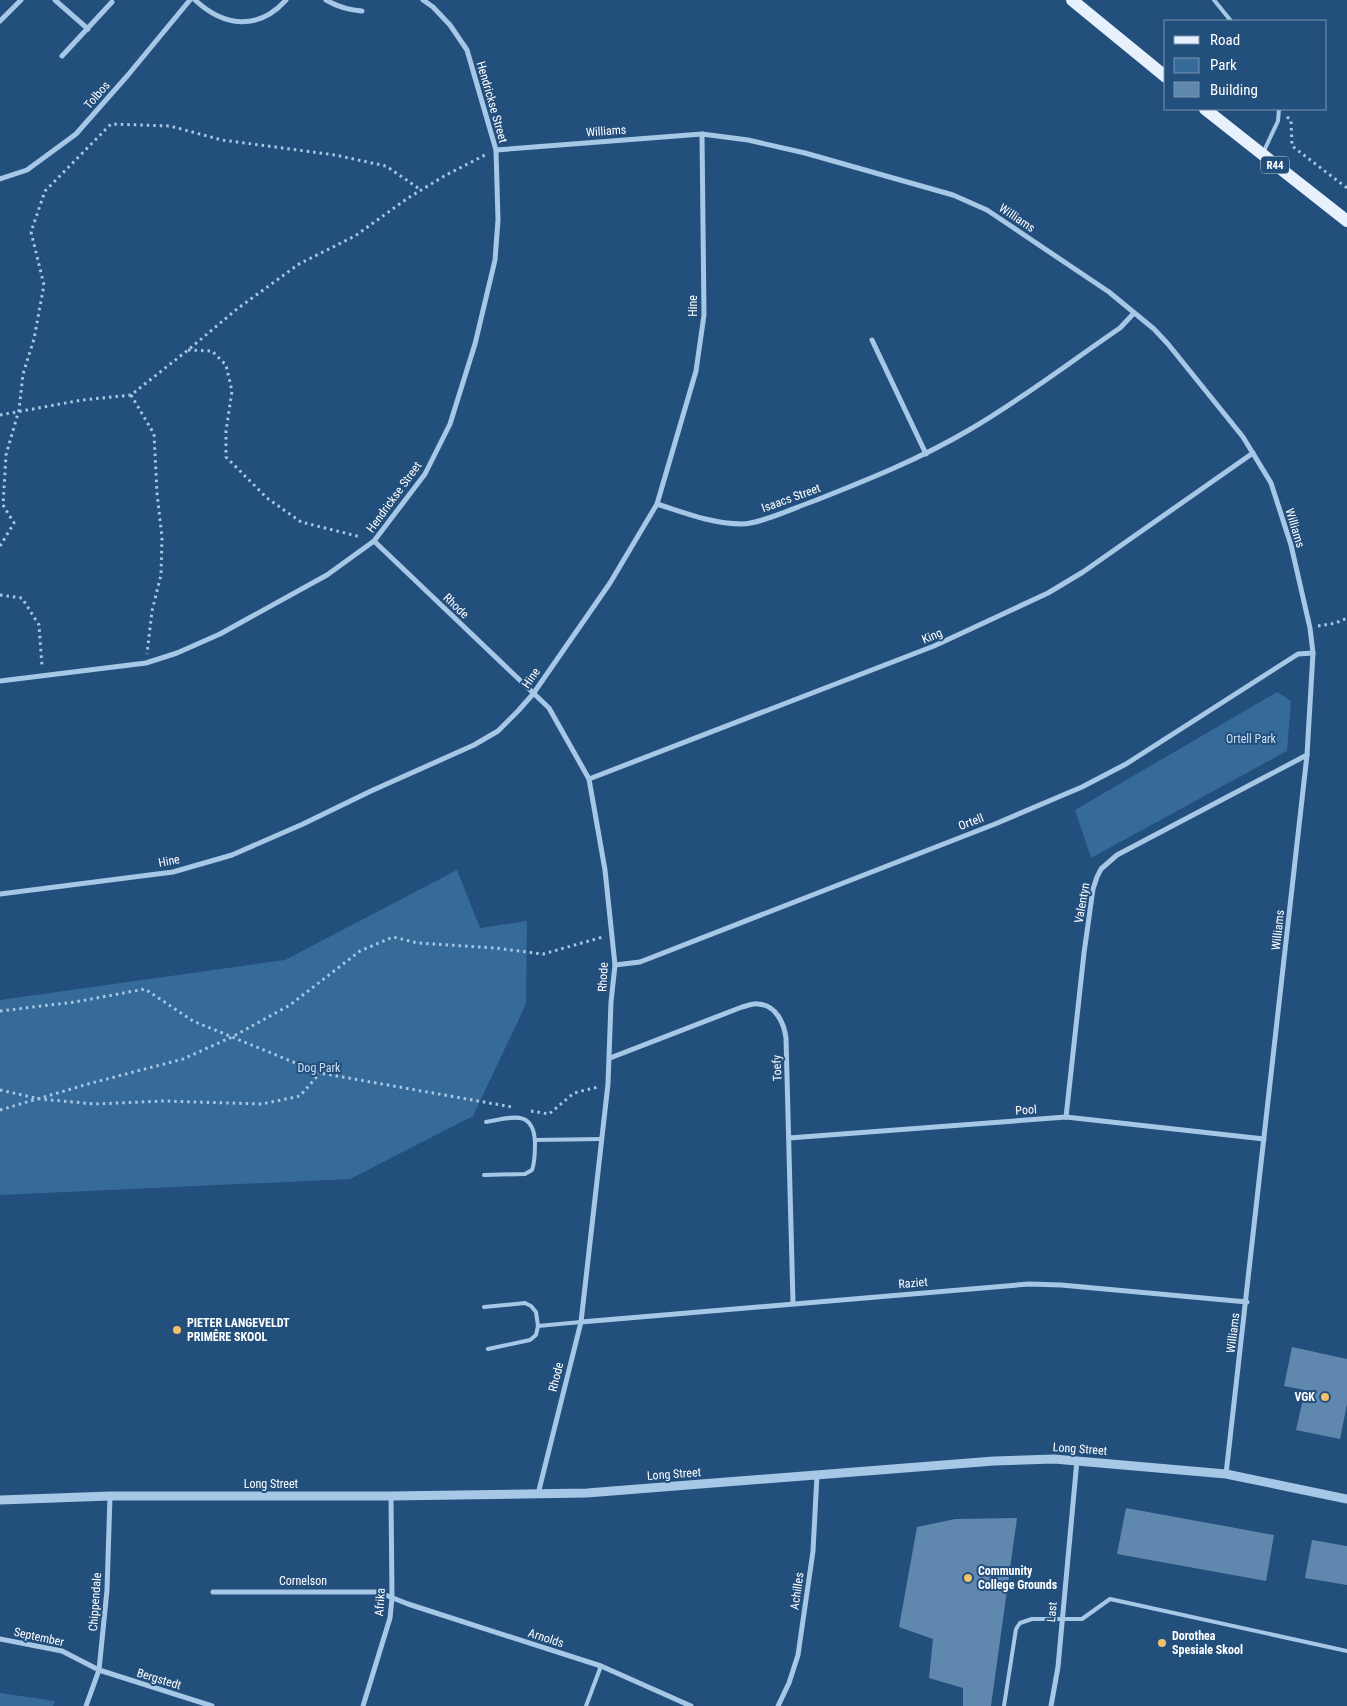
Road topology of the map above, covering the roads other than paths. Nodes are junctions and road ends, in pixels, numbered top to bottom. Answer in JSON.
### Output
{"nodes":[{"id":1,"x":21,"y":0,"type":"edge"},
{"id":2,"x":55,"y":0,"type":"edge"},
{"id":3,"x":190,"y":0,"type":"edge"},
{"id":4,"x":195,"y":0,"type":"edge"},
{"id":5,"x":286,"y":0,"type":"edge"},
{"id":6,"x":326,"y":0,"type":"edge"},
{"id":7,"x":424,"y":0,"type":"edge"},
{"id":8,"x":1072,"y":0,"type":"edge"},
{"id":9,"x":1214,"y":0,"type":"edge"},
{"id":10,"x":112,"y":2,"type":"dead end"},
{"id":11,"x":362,"y":11,"type":"dead end"},
{"id":12,"x":1230,"y":20,"type":"edge"},
{"id":13,"x":0,"y":21,"type":"edge"},
{"id":14,"x":88,"y":29,"type":"junction"},
{"id":15,"x":62,"y":56,"type":"dead end"},
{"id":16,"x":1164,"y":75,"type":"edge"},
{"id":17,"x":1206,"y":110,"type":"edge"},
{"id":18,"x":1279,"y":110,"type":"edge"},
{"id":19,"x":702,"y":134,"type":"junction"},
{"id":20,"x":496,"y":150,"type":"junction"},
{"id":21,"x":1262,"y":155,"type":"junction"},
{"id":22,"x":0,"y":179,"type":"edge"},
{"id":23,"x":1347,"y":221,"type":"edge"},
{"id":24,"x":1134,"y":313,"type":"junction"},
{"id":25,"x":872,"y":340,"type":"dead end"},
{"id":26,"x":1253,"y":453,"type":"junction"},
{"id":27,"x":926,"y":454,"type":"junction"},
{"id":28,"x":658,"y":504,"type":"junction"},
{"id":29,"x":374,"y":541,"type":"junction"},
{"id":30,"x":1313,"y":653,"type":"junction"},
{"id":31,"x":0,"y":681,"type":"edge"},
{"id":32,"x":533,"y":694,"type":"junction"},
{"id":33,"x":1307,"y":756,"type":"junction"},
{"id":34,"x":589,"y":780,"type":"junction"},
{"id":35,"x":0,"y":894,"type":"edge"},
{"id":36,"x":615,"y":965,"type":"junction"},
{"id":37,"x":610,"y":1058,"type":"junction"},
{"id":38,"x":1066,"y":1117,"type":"junction"},
{"id":39,"x":486,"y":1122,"type":"dead end"},
{"id":40,"x":789,"y":1138,"type":"junction"},
{"id":41,"x":602,"y":1139,"type":"junction"},
{"id":42,"x":1264,"y":1139,"type":"junction"},
{"id":43,"x":534,"y":1140,"type":"junction"},
{"id":44,"x":484,"y":1174,"type":"dead end"},
{"id":45,"x":1247,"y":1302,"type":"junction"},
{"id":46,"x":793,"y":1303,"type":"junction"},
{"id":47,"x":484,"y":1307,"type":"dead end"},
{"id":48,"x":580,"y":1322,"type":"junction"},
{"id":49,"x":538,"y":1326,"type":"junction"},
{"id":50,"x":488,"y":1349,"type":"dead end"},
{"id":51,"x":1077,"y":1460,"type":"junction"},
{"id":52,"x":1226,"y":1474,"type":"junction"},
{"id":53,"x":817,"y":1475,"type":"junction"},
{"id":54,"x":537,"y":1495,"type":"junction"},
{"id":55,"x":110,"y":1496,"type":"junction"},
{"id":56,"x":391,"y":1496,"type":"junction"},
{"id":57,"x":1347,"y":1499,"type":"edge"},
{"id":58,"x":0,"y":1500,"type":"edge"},
{"id":59,"x":213,"y":1592,"type":"dead end"},
{"id":60,"x":392,"y":1598,"type":"junction"},
{"id":61,"x":1061,"y":1619,"type":"junction"},
{"id":62,"x":0,"y":1639,"type":"edge"},
{"id":63,"x":1347,"y":1651,"type":"edge"},
{"id":64,"x":602,"y":1666,"type":"junction"},
{"id":65,"x":99,"y":1670,"type":"junction"},
{"id":66,"x":86,"y":1706,"type":"edge"},
{"id":67,"x":212,"y":1706,"type":"edge"},
{"id":68,"x":362,"y":1706,"type":"edge"},
{"id":69,"x":586,"y":1706,"type":"edge"},
{"id":70,"x":691,"y":1706,"type":"edge"},
{"id":71,"x":778,"y":1706,"type":"edge"},
{"id":72,"x":1004,"y":1706,"type":"edge"},
{"id":73,"x":1051,"y":1706,"type":"edge"}],
"edges":[{"from":1,"to":13,"type":"street"},
{"from":2,"to":14,"type":"street"},
{"from":3,"to":22,"type":"street","name":"Tolbos"},
{"from":4,"to":5,"type":"street"},
{"from":6,"to":11,"type":"street"},
{"from":7,"to":20,"type":"street","name":"Hendrickse Street"},
{"from":8,"to":16,"type":"main road"},
{"from":9,"to":12,"type":"lane"},
{"from":10,"to":14,"type":"street"},
{"from":14,"to":15,"type":"street"},
{"from":17,"to":21,"type":"main road","number":"R44"},
{"from":18,"to":21,"type":"lane"},
{"from":19,"to":20,"type":"street","name":"Williams"},
{"from":19,"to":24,"type":"street","name":"Williams"},
{"from":19,"to":28,"type":"street","name":"Hine"},
{"from":20,"to":29,"type":"street","name":"Hendrickse Street"},
{"from":21,"to":23,"type":"main road","number":"R44"},
{"from":24,"to":26,"type":"street","name":"Williams"},
{"from":24,"to":27,"type":"street","name":"Isaacs Street"},
{"from":25,"to":27,"type":"street"},
{"from":26,"to":30,"type":"street","name":"Williams"},
{"from":26,"to":34,"type":"street","name":"King"},
{"from":27,"to":28,"type":"street","name":"Isaacs Street"},
{"from":28,"to":32,"type":"street","name":"Hine"},
{"from":29,"to":31,"type":"street","name":"Hendrickse Street"},
{"from":29,"to":32,"type":"street","name":"Rhode"},
{"from":30,"to":33,"type":"street","name":"Williams"},
{"from":30,"to":36,"type":"street","name":"Ortell"},
{"from":32,"to":34,"type":"street","name":"Rhode"},
{"from":32,"to":35,"type":"street","name":"Hine"},
{"from":33,"to":38,"type":"street","name":"Valentyn"},
{"from":33,"to":42,"type":"street","name":"Williams"},
{"from":34,"to":36,"type":"street","name":"Rhode"},
{"from":36,"to":37,"type":"street","name":"Rhode"},
{"from":37,"to":40,"type":"street","name":"Toefy"},
{"from":37,"to":41,"type":"street","name":"Rhode"},
{"from":38,"to":40,"type":"street","name":"Pool"},
{"from":38,"to":42,"type":"street","name":"Pool"},
{"from":39,"to":43,"type":"lane"},
{"from":40,"to":46,"type":"street","name":"Toefy"},
{"from":41,"to":43,"type":"lane"},
{"from":41,"to":48,"type":"street","name":"Rhode"},
{"from":42,"to":45,"type":"street","name":"Williams"},
{"from":43,"to":44,"type":"lane"},
{"from":45,"to":46,"type":"street","name":"Raziet"},
{"from":45,"to":52,"type":"street","name":"Williams"},
{"from":46,"to":48,"type":"street","name":"Raziet"},
{"from":47,"to":49,"type":"lane"},
{"from":48,"to":49,"type":"lane"},
{"from":48,"to":54,"type":"street","name":"Rhode"},
{"from":49,"to":50,"type":"lane"},
{"from":51,"to":52,"type":"street","name":"Long Street"},
{"from":51,"to":53,"type":"street","name":"Long Street"},
{"from":51,"to":61,"type":"street","name":"Last"},
{"from":52,"to":57,"type":"street","name":"Long Street"},
{"from":53,"to":54,"type":"street","name":"Long Street"},
{"from":53,"to":71,"type":"street","name":"Achilles"},
{"from":54,"to":56,"type":"street","name":"Long Street"},
{"from":55,"to":56,"type":"street","name":"Long Street"},
{"from":55,"to":58,"type":"street","name":"Long Street"},
{"from":55,"to":65,"type":"street","name":"Chippendale"},
{"from":56,"to":60,"type":"street","name":"Afrika"},
{"from":59,"to":60,"type":"street","name":"Cornelson"},
{"from":60,"to":64,"type":"street","name":"Arnolds"},
{"from":60,"to":68,"type":"street","name":"Afrika"},
{"from":61,"to":63,"type":"lane"},
{"from":61,"to":72,"type":"lane"},
{"from":61,"to":73,"type":"street","name":"Last"},
{"from":62,"to":65,"type":"street","name":"September"},
{"from":64,"to":69,"type":"lane"},
{"from":64,"to":70,"type":"street","name":"Arnolds"},
{"from":65,"to":66,"type":"street","name":"Chippendale"},
{"from":65,"to":67,"type":"street","name":"Bergstedt"}]}
